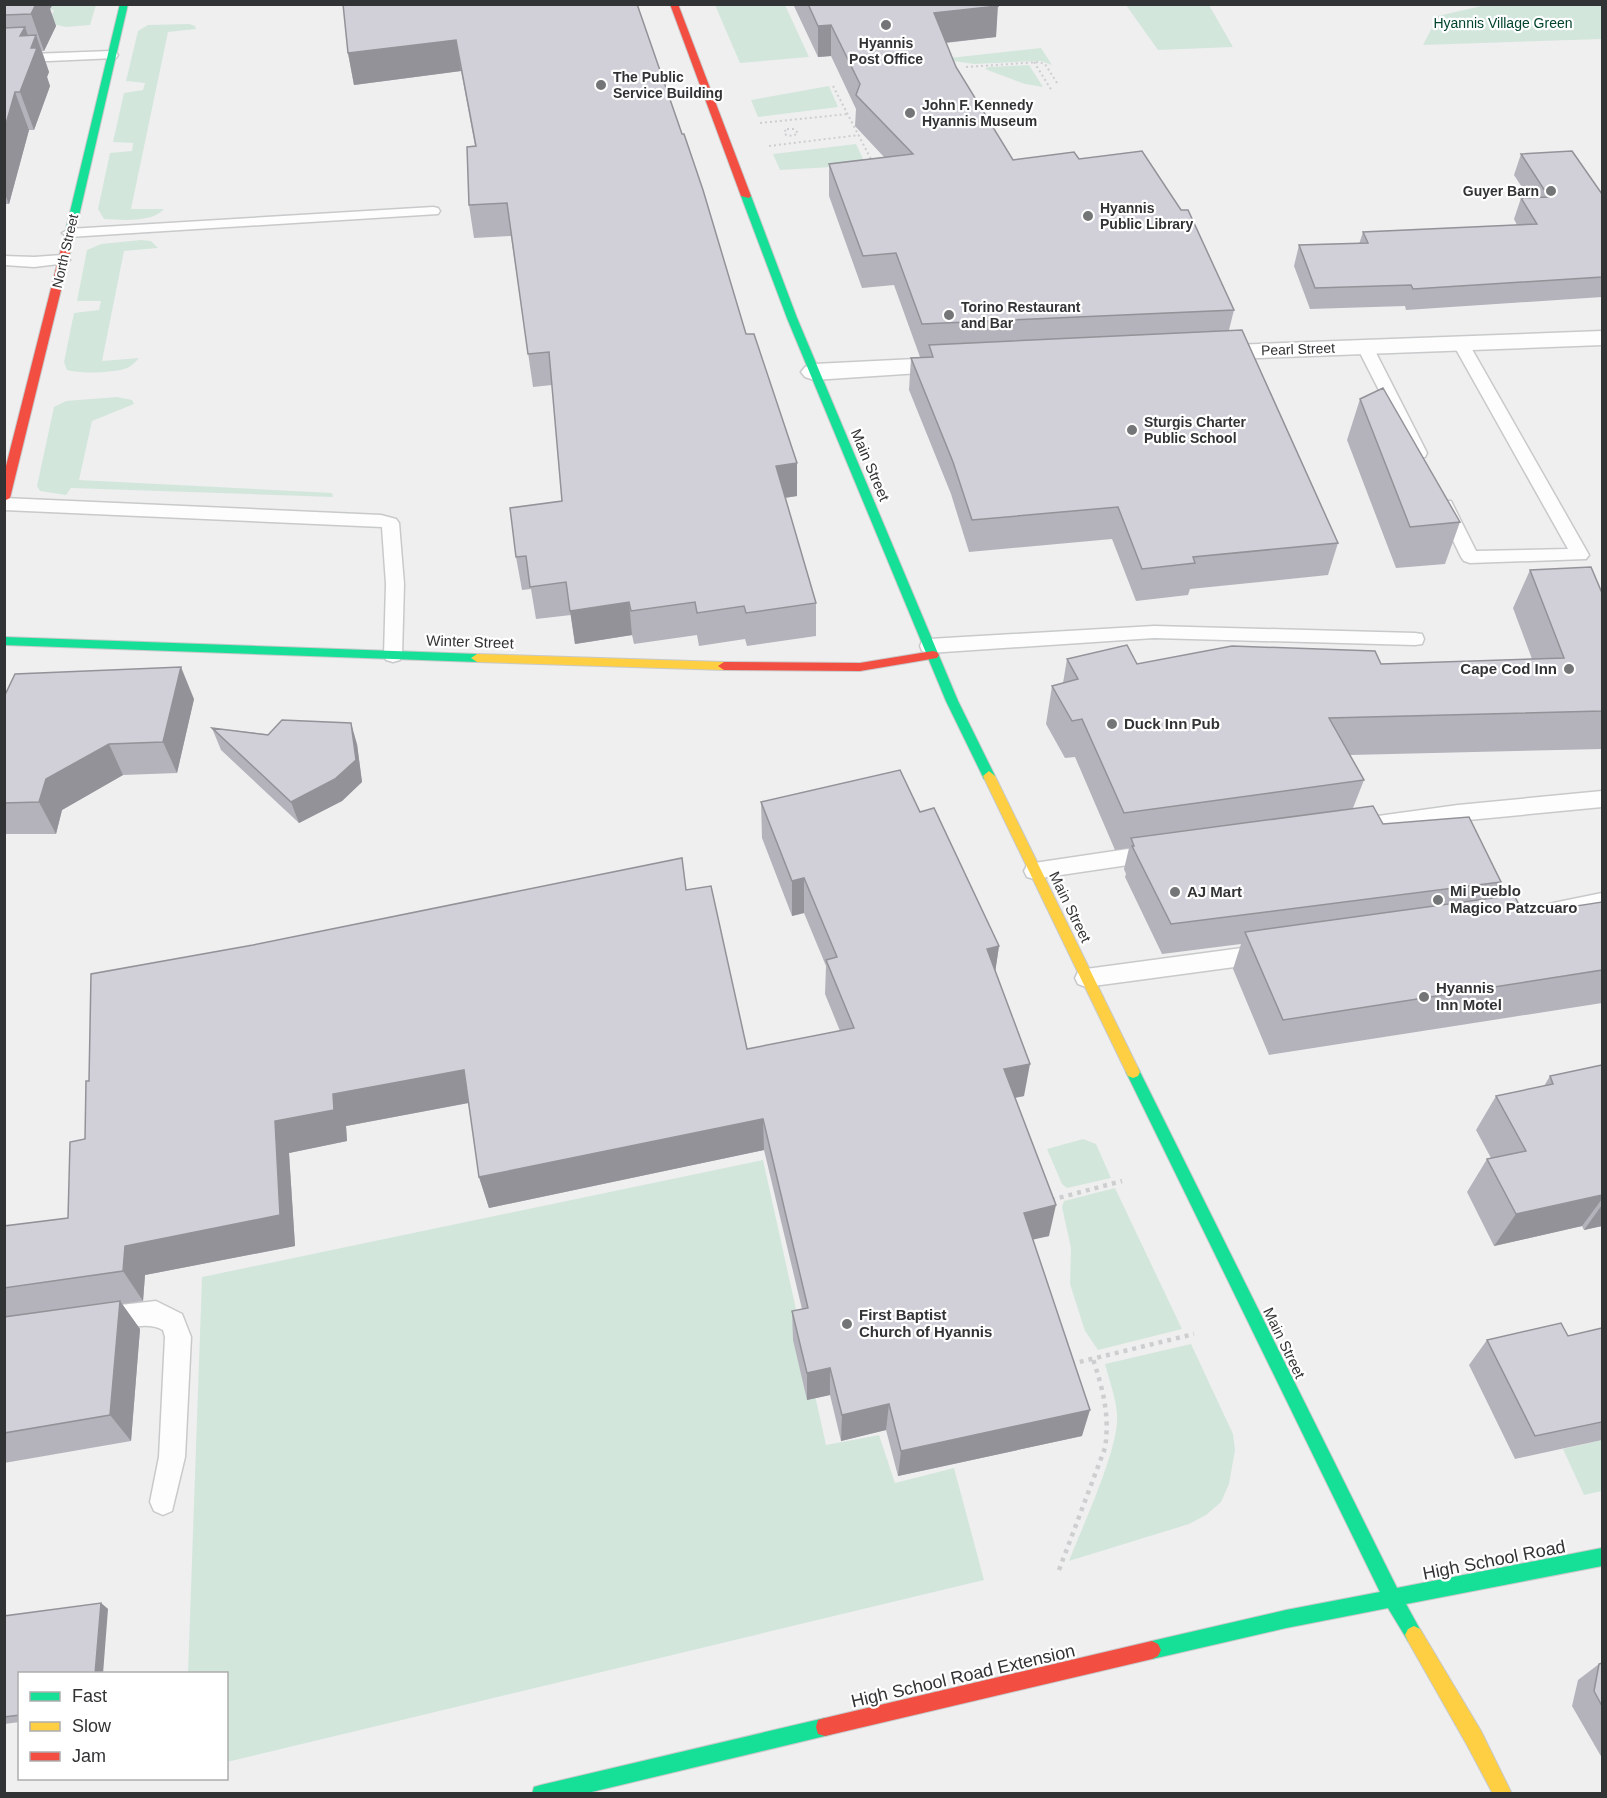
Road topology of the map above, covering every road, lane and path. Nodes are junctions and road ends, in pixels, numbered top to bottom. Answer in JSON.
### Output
{"nodes":[{"id":1,"x":124,"y":4,"type":"edge"},
{"id":2,"x":674,"y":4,"type":"edge"},
{"id":3,"x":111,"y":55,"type":"junction"},
{"id":4,"x":4,"y":59,"type":"edge"},
{"id":5,"x":1034,"y":62,"type":"junction"},
{"id":6,"x":966,"y":67,"type":"dead end"},
{"id":7,"x":1057,"y":83,"type":"dead end"},
{"id":8,"x":833,"y":86,"type":"dead end"},
{"id":9,"x":1052,"y":91,"type":"dead end"},
{"id":10,"x":848,"y":114,"type":"junction"},
{"id":11,"x":787,"y":120,"type":"junction"},
{"id":12,"x":756,"y":124,"type":"dead end"},
{"id":13,"x":789,"y":128,"type":"junction"},
{"id":14,"x":859,"y":135,"type":"junction"},
{"id":15,"x":793,"y":136,"type":"junction"},
{"id":16,"x":796,"y":143,"type":"junction"},
{"id":17,"x":765,"y":147,"type":"dead end"},
{"id":18,"x":873,"y":164,"type":"edge"},
{"id":19,"x":433,"y":211,"type":"dead end"},
{"id":20,"x":69,"y":233,"type":"junction"},
{"id":21,"x":4,"y":260,"type":"edge"},
{"id":22,"x":62,"y":260,"type":"junction"},
{"id":23,"x":1602,"y":338,"type":"edge"},
{"id":24,"x":1461,"y":344,"type":"junction"},
{"id":25,"x":1365,"y":347,"type":"junction"},
{"id":26,"x":1181,"y":354,"type":"edge"},
{"id":27,"x":978,"y":364,"type":"edge"},
{"id":28,"x":814,"y":372,"type":"junction"},
{"id":29,"x":11,"y":446,"type":"edge"},
{"id":30,"x":1428,"y":473,"type":"edge"},
{"id":31,"x":1439,"y":494,"type":"edge"},
{"id":32,"x":4,"y":498,"type":"edge"},
{"id":33,"x":4,"y":504,"type":"edge"},
{"id":34,"x":1415,"y":639,"type":"dead end"},
{"id":35,"x":4,"y":641,"type":"edge"},
{"id":36,"x":931,"y":651,"type":"junction"},
{"id":37,"x":393,"y":655,"type":"junction"},
{"id":38,"x":1602,"y":799,"type":"edge"},
{"id":39,"x":1331,"y":830,"type":"edge"},
{"id":40,"x":1169,"y":852,"type":"edge"},
{"id":41,"x":1034,"y":871,"type":"junction"},
{"id":42,"x":1602,"y":902,"type":"edge"},
{"id":43,"x":1533,"y":914,"type":"edge"},
{"id":44,"x":1285,"y":951,"type":"edge"},
{"id":45,"x":1086,"y":978,"type":"junction"},
{"id":46,"x":1122,"y":1181,"type":"dead end"},
{"id":47,"x":1047,"y":1201,"type":"edge"},
{"id":48,"x":84,"y":1322,"type":"edge"},
{"id":49,"x":1194,"y":1334,"type":"dead end"},
{"id":50,"x":1093,"y":1359,"type":"junction"},
{"id":51,"x":1059,"y":1367,"type":"edge"},
{"id":52,"x":163,"y":1502,"type":"dead end"},
{"id":53,"x":1602,"y":1557,"type":"edge"},
{"id":54,"x":1059,"y":1570,"type":"dead end"},
{"id":55,"x":1393,"y":1599,"type":"junction"},
{"id":56,"x":541,"y":1794,"type":"edge"},
{"id":57,"x":1503,"y":1794,"type":"edge"}],
"edges":[{"from":1,"to":3,"type":"main road","name":"North Street"},
{"from":2,"to":28,"type":"main road","name":"Main Street"},
{"from":3,"to":4,"type":"lane"},
{"from":3,"to":20,"type":"main road","name":"North Street"},
{"from":5,"to":6,"type":"path"},
{"from":5,"to":7,"type":"path"},
{"from":5,"to":9,"type":"path"},
{"from":8,"to":10,"type":"path"},
{"from":10,"to":11,"type":"path"},
{"from":10,"to":14,"type":"path"},
{"from":11,"to":12,"type":"path"},
{"from":11,"to":13,"type":"path"},
{"from":13,"to":15,"type":"path"},
{"from":13,"to":15,"type":"path"},
{"from":14,"to":16,"type":"path"},
{"from":14,"to":18,"type":"path"},
{"from":15,"to":16,"type":"path"},
{"from":16,"to":17,"type":"path"},
{"from":19,"to":20,"type":"lane"},
{"from":20,"to":22,"type":"main road","name":"North Street"},
{"from":21,"to":22,"type":"lane"},
{"from":22,"to":29,"type":"main road","name":"North Street"},
{"from":23,"to":24,"type":"street","name":"Pearl Street"},
{"from":24,"to":25,"type":"street","name":"Pearl Street"},
{"from":24,"to":31,"type":"lane"},
{"from":25,"to":26,"type":"street","name":"Pearl Street"},
{"from":25,"to":30,"type":"lane"},
{"from":27,"to":28,"type":"street"},
{"from":28,"to":36,"type":"main road","name":"Main Street"},
{"from":29,"to":32,"type":"main road","name":"North Street"},
{"from":33,"to":37,"type":"lane"},
{"from":34,"to":36,"type":"lane"},
{"from":35,"to":37,"type":"main road","name":"Winter Street"},
{"from":36,"to":37,"type":"main road","name":"Winter Street"},
{"from":36,"to":41,"type":"main road","name":"Main Street"},
{"from":38,"to":39,"type":"lane"},
{"from":40,"to":41,"type":"lane"},
{"from":41,"to":45,"type":"main road","name":"Main Street"},
{"from":42,"to":43,"type":"lane"},
{"from":44,"to":45,"type":"lane"},
{"from":45,"to":55,"type":"main road","name":"Main Street"},
{"from":46,"to":47,"type":"path"},
{"from":48,"to":52,"type":"lane"},
{"from":49,"to":50,"type":"path"},
{"from":50,"to":51,"type":"path"},
{"from":50,"to":54,"type":"path"},
{"from":53,"to":55,"type":"main road","name":"High School Road"},
{"from":55,"to":56,"type":"main road","name":"High School Road Extension"},
{"from":55,"to":57,"type":"main road","name":"Main Street"}]}
